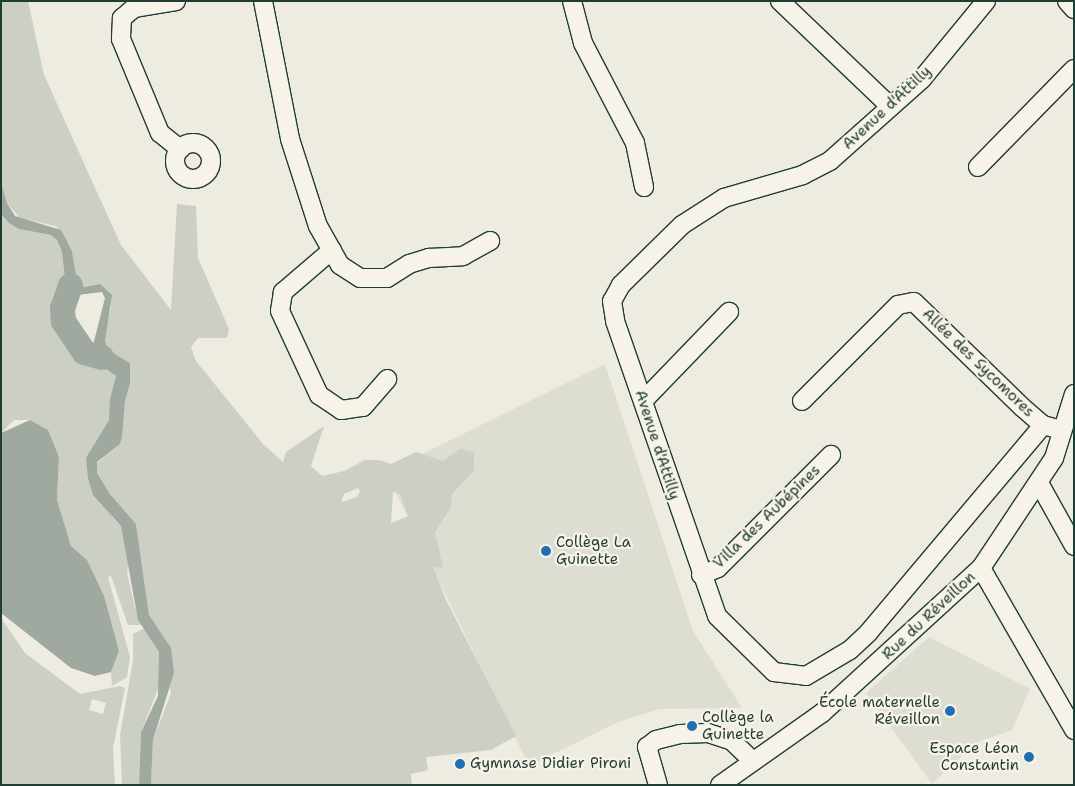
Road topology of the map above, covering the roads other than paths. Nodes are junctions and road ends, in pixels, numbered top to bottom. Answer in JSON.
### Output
{"nodes":[{"id":1,"x":176,"y":1,"type":"edge"},
{"id":2,"x":264,"y":1,"type":"edge"},
{"id":3,"x":572,"y":1,"type":"edge"},
{"id":4,"x":780,"y":1,"type":"edge"},
{"id":5,"x":986,"y":1,"type":"edge"},
{"id":6,"x":1067,"y":1,"type":"edge"},
{"id":7,"x":1074,"y":9,"type":"edge"},
{"id":8,"x":1074,"y":70,"type":"edge"},
{"id":9,"x":892,"y":107,"type":"junction"},
{"id":10,"x":180,"y":149,"type":"dead end"},
{"id":11,"x":978,"y":167,"type":"dead end"},
{"id":12,"x":644,"y":188,"type":"dead end"},
{"id":13,"x":490,"y":241,"type":"dead end"},
{"id":14,"x":332,"y":250,"type":"junction"},
{"id":15,"x":729,"y":312,"type":"dead end"},
{"id":16,"x":387,"y":379,"type":"dead end"},
{"id":17,"x":1074,"y":394,"type":"edge"},
{"id":18,"x":643,"y":401,"type":"junction"},
{"id":19,"x":802,"y":401,"type":"dead end"},
{"id":20,"x":1043,"y":425,"type":"junction"},
{"id":21,"x":1063,"y":430,"type":"junction"},
{"id":22,"x":831,"y":455,"type":"dead end"},
{"id":23,"x":1039,"y":483,"type":"junction"},
{"id":24,"x":1074,"y":546,"type":"edge"},
{"id":25,"x":980,"y":568,"type":"junction"},
{"id":26,"x":701,"y":575,"type":"junction"},
{"id":27,"x":1074,"y":730,"type":"edge"},
{"id":28,"x":753,"y":761,"type":"junction"},
{"id":29,"x":658,"y":785,"type":"edge"},
{"id":30,"x":720,"y":785,"type":"edge"}],
"edges":[{"from":1,"to":10,"type":"street"},
{"from":2,"to":14,"type":"street"},
{"from":3,"to":12,"type":"street"},
{"from":4,"to":9,"type":"street"},
{"from":5,"to":9,"type":"street","name":"Avenue d'Attilly"},
{"from":6,"to":7,"type":"street"},
{"from":8,"to":11,"type":"street"},
{"from":9,"to":18,"type":"street","name":"Avenue d'Attilly"},
{"from":13,"to":14,"type":"street"},
{"from":14,"to":16,"type":"street"},
{"from":15,"to":18,"type":"street"},
{"from":17,"to":21,"type":"street","name":"Rue du Réveillon"},
{"from":18,"to":26,"type":"street","name":"Avenue d'Attilly"},
{"from":19,"to":20,"type":"street","name":"Allée des Sycomores"},
{"from":20,"to":21,"type":"street"},
{"from":20,"to":26,"type":"street","name":"Avenue d'Attilly"},
{"from":21,"to":23,"type":"street","name":"Rue du Réveillon"},
{"from":22,"to":26,"type":"street","name":"Villa des Aubépines"},
{"from":23,"to":24,"type":"street"},
{"from":23,"to":25,"type":"street","name":"Rue du Réveillon"},
{"from":25,"to":27,"type":"street"},
{"from":25,"to":28,"type":"street","name":"Rue du Réveillon"},
{"from":28,"to":29,"type":"street"},
{"from":28,"to":30,"type":"street","name":"Rue du Réveillon"}]}
